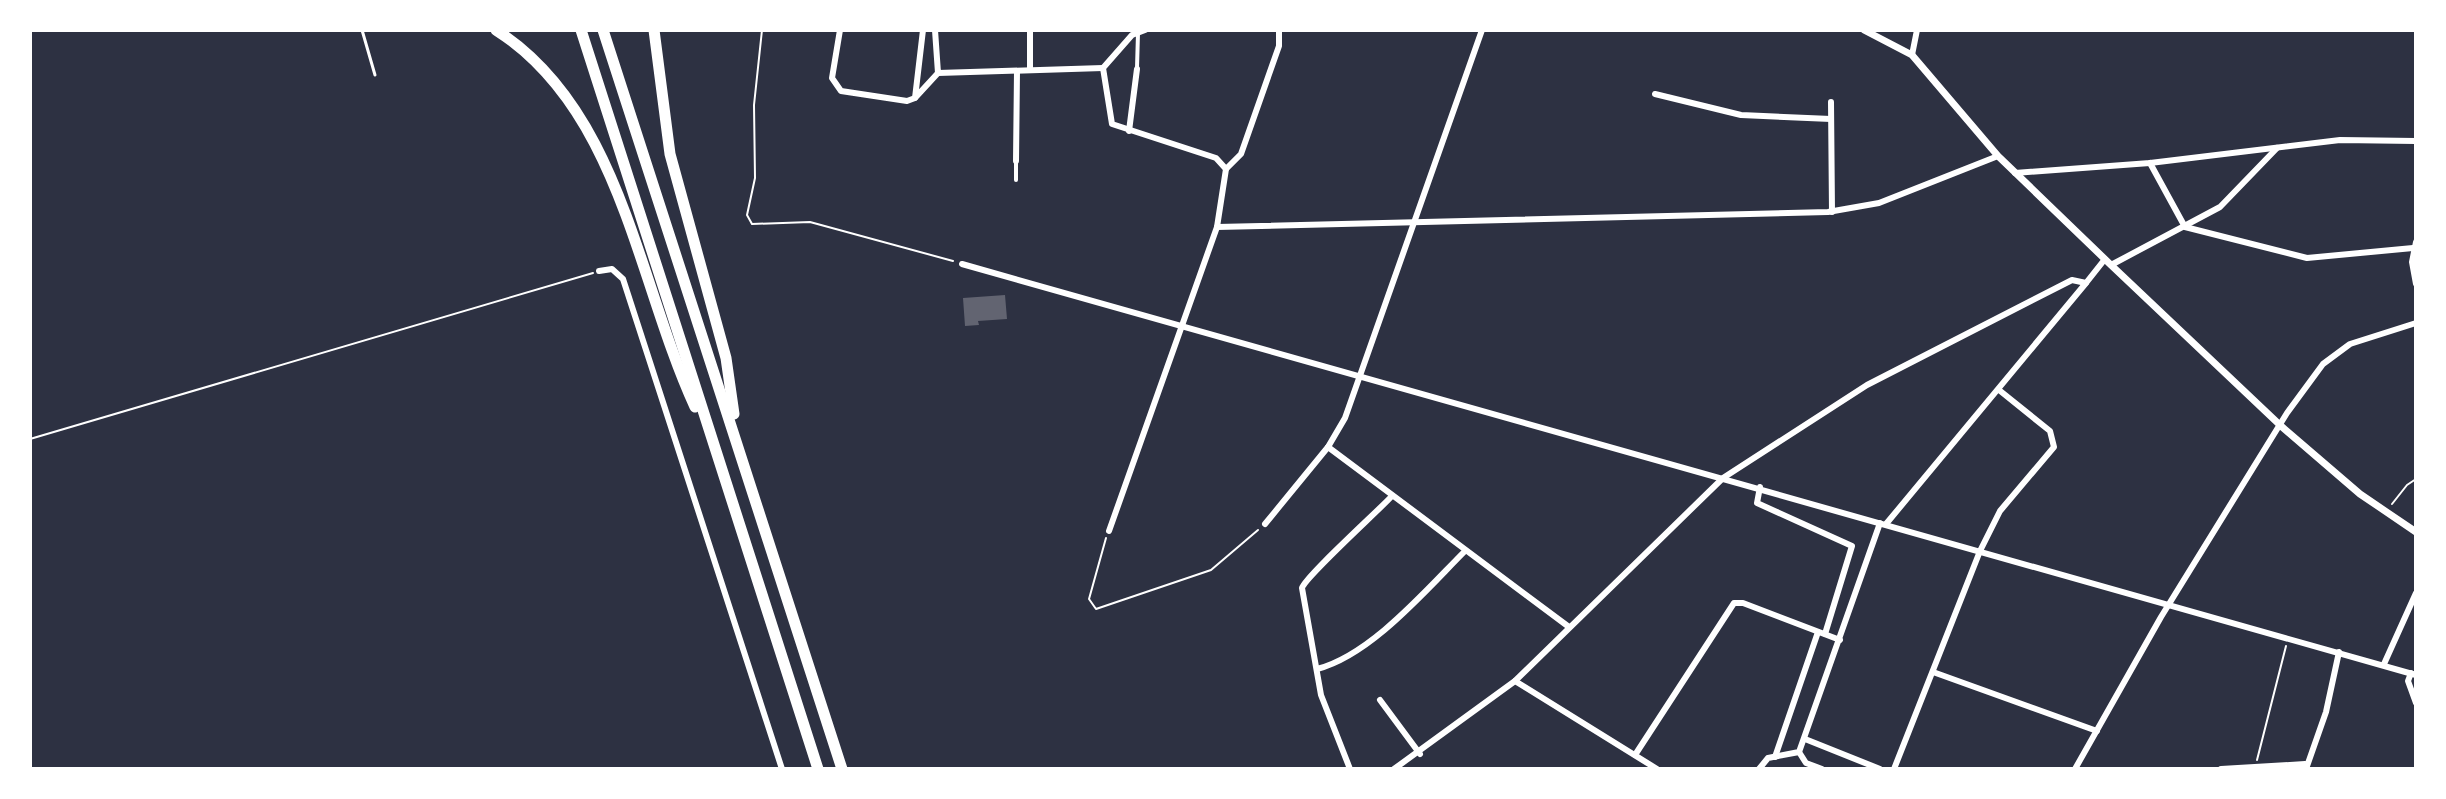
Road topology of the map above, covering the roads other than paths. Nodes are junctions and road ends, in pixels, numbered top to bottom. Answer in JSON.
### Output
{"nodes":[{"id":1,"x":362,"y":30,"type":"edge"},
{"id":2,"x":496,"y":30,"type":"edge"},
{"id":3,"x":581,"y":30,"type":"edge"},
{"id":4,"x":603,"y":30,"type":"edge"},
{"id":5,"x":654,"y":30,"type":"edge"},
{"id":6,"x":840,"y":30,"type":"edge"},
{"id":7,"x":923,"y":30,"type":"edge"},
{"id":8,"x":935,"y":30,"type":"edge"},
{"id":9,"x":1030,"y":30,"type":"edge"},
{"id":10,"x":1138,"y":30,"type":"edge"},
{"id":11,"x":1145,"y":30,"type":"edge"},
{"id":12,"x":1279,"y":30,"type":"edge"},
{"id":13,"x":1482,"y":30,"type":"edge"},
{"id":14,"x":1864,"y":30,"type":"edge"},
{"id":15,"x":1917,"y":30,"type":"edge"},
{"id":16,"x":1912,"y":55,"type":"junction"},
{"id":17,"x":1103,"y":68,"type":"junction"},
{"id":18,"x":1137,"y":69,"type":"joint"},
{"id":19,"x":1030,"y":70,"type":"junction"},
{"id":20,"x":1017,"y":71,"type":"junction"},
{"id":21,"x":938,"y":73,"type":"junction"},
{"id":22,"x":375,"y":75,"type":"dead end"},
{"id":23,"x":1655,"y":94,"type":"dead end"},
{"id":24,"x":915,"y":98,"type":"junction"},
{"id":25,"x":1831,"y":102,"type":"dead end"},
{"id":26,"x":1831,"y":119,"type":"junction"},
{"id":27,"x":1129,"y":131,"type":"junction"},
{"id":28,"x":2416,"y":141,"type":"edge"},
{"id":29,"x":2277,"y":148,"type":"junction"},
{"id":30,"x":1998,"y":156,"type":"junction"},
{"id":31,"x":1016,"y":161,"type":"joint"},
{"id":32,"x":2150,"y":163,"type":"junction"},
{"id":33,"x":1226,"y":169,"type":"junction"},
{"id":34,"x":2015,"y":173,"type":"junction"},
{"id":35,"x":1016,"y":180,"type":"dead end"},
{"id":36,"x":1832,"y":212,"type":"junction"},
{"id":37,"x":1414,"y":222,"type":"junction"},
{"id":38,"x":1217,"y":227,"type":"junction"},
{"id":39,"x":2185,"y":227,"type":"junction"},
{"id":40,"x":2414,"y":245,"type":"edge"},
{"id":41,"x":2108,"y":262,"type":"junction"},
{"id":42,"x":962,"y":264,"type":"road end"},
{"id":43,"x":599,"y":271,"type":"road end"},
{"id":44,"x":2086,"y":283,"type":"junction"},
{"id":45,"x":2416,"y":284,"type":"edge"},
{"id":46,"x":2416,"y":323,"type":"edge"},
{"id":47,"x":1183,"y":325,"type":"junction"},
{"id":48,"x":1360,"y":377,"type":"junction"},
{"id":49,"x":1999,"y":390,"type":"junction"},
{"id":50,"x":2281,"y":426,"type":"junction"},
{"id":51,"x":739,"y":446,"type":"junction"},
{"id":52,"x":1328,"y":447,"type":"junction"},
{"id":53,"x":717,"y":454,"type":"junction"},
{"id":54,"x":1723,"y":478,"type":"junction"},
{"id":55,"x":1760,"y":487,"type":"junction"},
{"id":56,"x":1392,"y":496,"type":"junction"},
{"id":57,"x":1265,"y":524,"type":"road end"},
{"id":58,"x":1883,"y":524,"type":"junction"},
{"id":59,"x":1109,"y":531,"type":"road end"},
{"id":60,"x":2416,"y":532,"type":"edge"},
{"id":61,"x":1465,"y":551,"type":"junction"},
{"id":62,"x":1980,"y":551,"type":"junction"},
{"id":63,"x":2416,"y":593,"type":"edge"},
{"id":64,"x":2169,"y":605,"type":"junction"},
{"id":65,"x":1569,"y":627,"type":"junction"},
{"id":66,"x":1822,"y":633,"type":"junction"},
{"id":67,"x":1840,"y":640,"type":"junction"},
{"id":68,"x":2339,"y":652,"type":"junction"},
{"id":69,"x":2384,"y":664,"type":"junction"},
{"id":70,"x":1317,"y":669,"type":"junction"},
{"id":71,"x":1933,"y":672,"type":"junction"},
{"id":72,"x":2413,"y":674,"type":"edge"},
{"id":73,"x":1515,"y":681,"type":"junction"},
{"id":74,"x":1380,"y":700,"type":"dead end"},
{"id":75,"x":2416,"y":703,"type":"edge"},
{"id":76,"x":2097,"y":731,"type":"junction"},
{"id":77,"x":1805,"y":739,"type":"junction"},
{"id":78,"x":1799,"y":752,"type":"junction"},
{"id":79,"x":1420,"y":754,"type":"junction"},
{"id":80,"x":1635,"y":755,"type":"junction"},
{"id":81,"x":1774,"y":757,"type":"junction"},
{"id":82,"x":2305,"y":766,"type":"edge"},
{"id":83,"x":782,"y":769,"type":"edge"},
{"id":84,"x":818,"y":769,"type":"edge"},
{"id":85,"x":842,"y":769,"type":"edge"},
{"id":86,"x":1350,"y":769,"type":"edge"},
{"id":87,"x":1394,"y":769,"type":"edge"},
{"id":88,"x":1657,"y":769,"type":"edge"},
{"id":89,"x":1759,"y":769,"type":"edge"},
{"id":90,"x":1822,"y":769,"type":"edge"},
{"id":91,"x":1880,"y":769,"type":"edge"},
{"id":92,"x":1894,"y":769,"type":"edge"},
{"id":93,"x":2075,"y":769,"type":"edge"},
{"id":94,"x":2221,"y":769,"type":"edge"}],
"edges":[{"from":1,"to":22,"type":"lane"},
{"from":2,"to":53,"type":"highway"},
{"from":3,"to":53,"type":"highway"},
{"from":4,"to":51,"type":"highway"},
{"from":5,"to":51,"type":"highway"},
{"from":6,"to":24,"type":"street"},
{"from":7,"to":24,"type":"street"},
{"from":8,"to":21,"type":"street"},
{"from":9,"to":19,"type":"street"},
{"from":10,"to":11,"type":"street"},
{"from":10,"to":17,"type":"street"},
{"from":10,"to":18,"type":"street"},
{"from":12,"to":33,"type":"street"},
{"from":13,"to":37,"type":"street"},
{"from":14,"to":16,"type":"street"},
{"from":15,"to":16,"type":"street"},
{"from":16,"to":30,"type":"street"},
{"from":17,"to":19,"type":"street"},
{"from":17,"to":27,"type":"street"},
{"from":18,"to":27,"type":"street"},
{"from":19,"to":20,"type":"street"},
{"from":20,"to":21,"type":"street"},
{"from":20,"to":31,"type":"street"},
{"from":21,"to":24,"type":"street"},
{"from":23,"to":26,"type":"street"},
{"from":25,"to":26,"type":"street"},
{"from":26,"to":36,"type":"street"},
{"from":27,"to":33,"type":"street"},
{"from":28,"to":29,"type":"street"},
{"from":29,"to":32,"type":"street"},
{"from":29,"to":39,"type":"street"},
{"from":30,"to":34,"type":"street"},
{"from":30,"to":36,"type":"street"},
{"from":31,"to":35,"type":"street"},
{"from":32,"to":34,"type":"street"},
{"from":32,"to":39,"type":"street"},
{"from":33,"to":38,"type":"street"},
{"from":34,"to":41,"type":"street"},
{"from":36,"to":37,"type":"street"},
{"from":37,"to":38,"type":"street"},
{"from":37,"to":48,"type":"street"},
{"from":38,"to":47,"type":"street"},
{"from":39,"to":40,"type":"street"},
{"from":39,"to":41,"type":"street"},
{"from":40,"to":45,"type":"street"},
{"from":41,"to":44,"type":"street"},
{"from":41,"to":50,"type":"street"},
{"from":42,"to":47,"type":"street"},
{"from":43,"to":83,"type":"street"},
{"from":44,"to":49,"type":"street"},
{"from":44,"to":54,"type":"street"},
{"from":46,"to":50,"type":"street"},
{"from":47,"to":48,"type":"street"},
{"from":47,"to":59,"type":"street"},
{"from":48,"to":52,"type":"street"},
{"from":48,"to":54,"type":"street"},
{"from":49,"to":58,"type":"street"},
{"from":49,"to":62,"type":"street"},
{"from":50,"to":60,"type":"street"},
{"from":50,"to":64,"type":"street"},
{"from":51,"to":85,"type":"highway"},
{"from":52,"to":56,"type":"street"},
{"from":52,"to":57,"type":"street"},
{"from":53,"to":84,"type":"highway"},
{"from":54,"to":55,"type":"street"},
{"from":54,"to":65,"type":"street"},
{"from":55,"to":58,"type":"street"},
{"from":55,"to":66,"type":"street"},
{"from":56,"to":61,"type":"street"},
{"from":56,"to":70,"type":"street"},
{"from":58,"to":62,"type":"street"},
{"from":58,"to":67,"type":"street"},
{"from":61,"to":65,"type":"street"},
{"from":61,"to":70,"type":"street"},
{"from":62,"to":64,"type":"street"},
{"from":62,"to":71,"type":"street"},
{"from":63,"to":69,"type":"street"},
{"from":64,"to":68,"type":"street"},
{"from":64,"to":76,"type":"street"},
{"from":65,"to":73,"type":"street"},
{"from":66,"to":67,"type":"street"},
{"from":66,"to":80,"type":"street"},
{"from":66,"to":81,"type":"street"},
{"from":67,"to":77,"type":"street"},
{"from":68,"to":69,"type":"street"},
{"from":68,"to":82,"type":"street"},
{"from":69,"to":72,"type":"street"},
{"from":70,"to":86,"type":"street"},
{"from":71,"to":76,"type":"street"},
{"from":71,"to":92,"type":"street"},
{"from":72,"to":75,"type":"street"},
{"from":73,"to":79,"type":"street"},
{"from":73,"to":80,"type":"street"},
{"from":74,"to":79,"type":"street"},
{"from":76,"to":93,"type":"street"},
{"from":77,"to":78,"type":"street"},
{"from":77,"to":91,"type":"street"},
{"from":78,"to":81,"type":"street"},
{"from":78,"to":90,"type":"street"},
{"from":79,"to":87,"type":"street"},
{"from":80,"to":88,"type":"street"},
{"from":81,"to":89,"type":"street"},
{"from":82,"to":94,"type":"street"}]}
